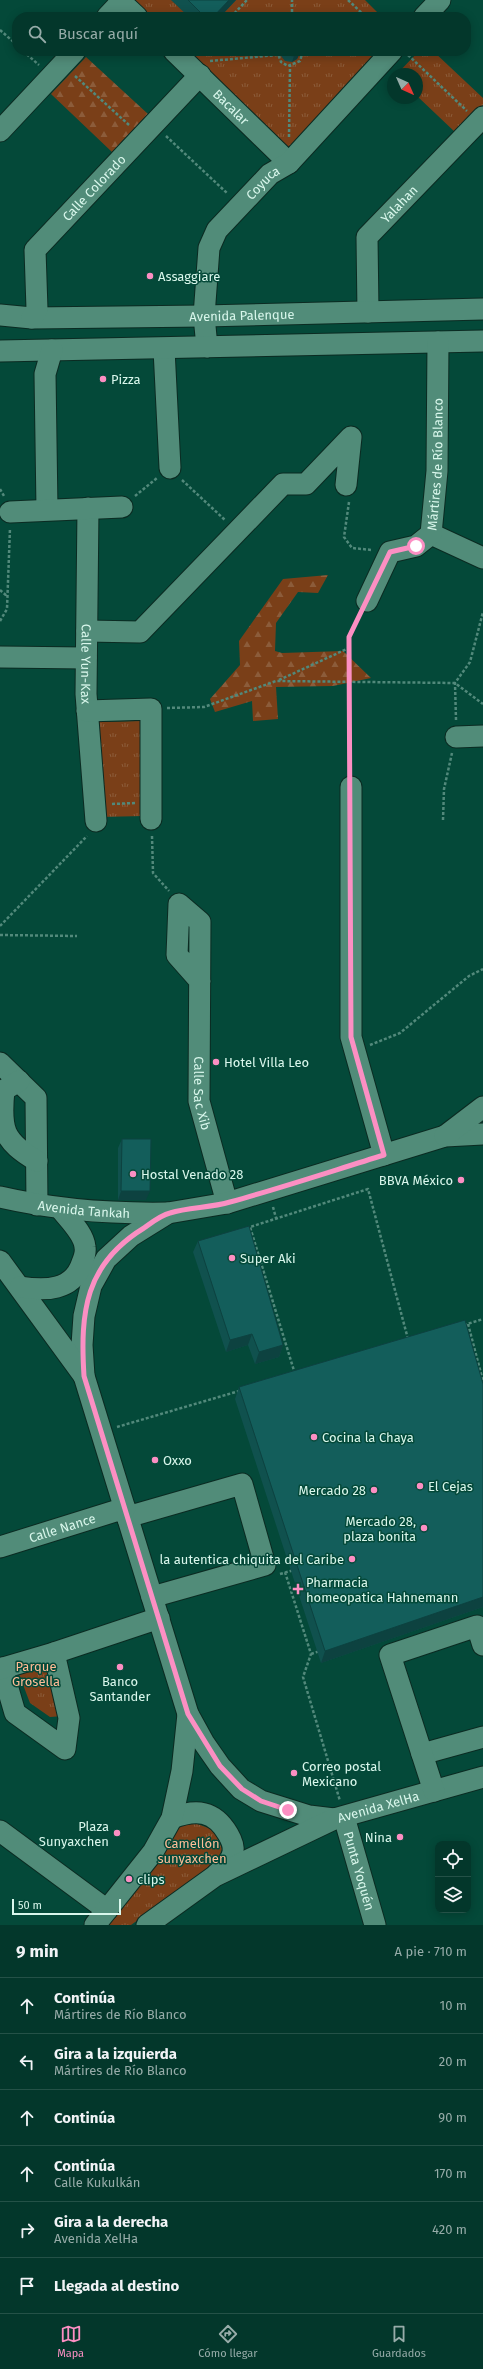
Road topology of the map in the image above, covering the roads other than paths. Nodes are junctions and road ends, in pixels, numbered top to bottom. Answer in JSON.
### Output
{"nodes":[{"id":1,"x":440,"y":0,"type":"edge"},
{"id":2,"x":120,"y":1,"type":"edge"},
{"id":3,"x":111,"y":12,"type":"edge"},
{"id":4,"x":132,"y":12,"type":"edge"},
{"id":5,"x":429,"y":12,"type":"edge"},
{"id":6,"x":387,"y":56,"type":"edge"},
{"id":7,"x":69,"y":58,"type":"edge"},
{"id":8,"x":187,"y":63,"type":"edge"},
{"id":9,"x":481,"y":120,"type":"edge"},
{"id":10,"x":0,"y":132,"type":"edge"},
{"id":11,"x":289,"y":164,"type":"junction"},
{"id":12,"x":483,"y":309,"type":"edge"},
{"id":13,"x":368,"y":312,"type":"junction"},
{"id":14,"x":0,"y":315,"type":"edge"},
{"id":15,"x":204,"y":316,"type":"junction"},
{"id":16,"x":32,"y":318,"type":"junction"},
{"id":17,"x":483,"y":341,"type":"edge"},
{"id":18,"x":438,"y":342,"type":"junction"},
{"id":19,"x":207,"y":347,"type":"junction"},
{"id":20,"x":164,"y":349,"type":"junction"},
{"id":21,"x":52,"y":350,"type":"junction"},
{"id":22,"x":0,"y":351,"type":"edge"},
{"id":23,"x":170,"y":468,"type":"road end"},
{"id":24,"x":346,"y":485,"type":"road end"},
{"id":25,"x":122,"y":507,"type":"road end"},
{"id":26,"x":88,"y":508,"type":"junction"},
{"id":27,"x":47,"y":509,"type":"junction"},
{"id":28,"x":10,"y":512,"type":"road end"},
{"id":29,"x":430,"y":534,"type":"junction"},
{"id":30,"x":483,"y":558,"type":"edge"},
{"id":31,"x":367,"y":600,"type":"road end"},
{"id":32,"x":87,"y":631,"type":"junction"},
{"id":33,"x":0,"y":656,"type":"edge"},
{"id":34,"x":86,"y":658,"type":"junction"},
{"id":35,"x":87,"y":711,"type":"junction"},
{"id":36,"x":483,"y":736,"type":"edge"},
{"id":37,"x":456,"y":737,"type":"dead end"},
{"id":38,"x":351,"y":787,"type":"road end"},
{"id":39,"x":151,"y":811,"type":"road end"},
{"id":40,"x":96,"y":813,"type":"road end"},
{"id":41,"x":179,"y":904,"type":"road end"},
{"id":42,"x":0,"y":1063,"type":"edge"},
{"id":43,"x":19,"y":1081,"type":"junction"},
{"id":44,"x":483,"y":1106,"type":"edge"},
{"id":45,"x":483,"y":1134,"type":"edge"},
{"id":46,"x":445,"y":1136,"type":"junction"},
{"id":47,"x":384,"y":1155,"type":"junction"},
{"id":48,"x":37,"y":1161,"type":"junction"},
{"id":49,"x":0,"y":1197,"type":"edge"},
{"id":50,"x":227,"y":1203,"type":"junction"},
{"id":51,"x":37,"y":1206,"type":"junction"},
{"id":52,"x":60,"y":1208,"type":"junction"},
{"id":53,"x":168,"y":1213,"type":"junction"},
{"id":54,"x":0,"y":1260,"type":"edge"},
{"id":55,"x":20,"y":1287,"type":"junction"},
{"id":56,"x":84,"y":1376,"type":"junction"},
{"id":57,"x":126,"y":1512,"type":"junction"},
{"id":58,"x":0,"y":1547,"type":"edge"},
{"id":59,"x":152,"y":1597,"type":"junction"},
{"id":60,"x":159,"y":1618,"type":"junction"},
{"id":61,"x":483,"y":1645,"type":"edge"},
{"id":62,"x":54,"y":1653,"type":"junction"},
{"id":63,"x":1,"y":1668,"type":"edge"},
{"id":64,"x":188,"y":1714,"type":"junction"},
{"id":65,"x":483,"y":1737,"type":"edge"},
{"id":66,"x":422,"y":1754,"type":"junction"},
{"id":67,"x":483,"y":1777,"type":"edge"},
{"id":68,"x":434,"y":1791,"type":"junction"},
{"id":69,"x":172,"y":1818,"type":"junction"},
{"id":70,"x":339,"y":1818,"type":"junction"},
{"id":71,"x":0,"y":1831,"type":"edge"},
{"id":72,"x":215,"y":1876,"type":"junction"},
{"id":73,"x":101,"y":1917,"type":"edge"},
{"id":74,"x":147,"y":1925,"type":"edge"},
{"id":75,"x":375,"y":1925,"type":"edge"}],
"edges":[{"from":1,"to":5,"type":"street"},
{"from":2,"to":3,"type":"street"},
{"from":2,"to":4,"type":"street"},
{"from":6,"to":11,"type":"street","name":"Coyuca"},
{"from":7,"to":10,"type":"street"},
{"from":8,"to":11,"type":"street","name":"Bacalar"},
{"from":8,"to":16,"type":"street","name":"Calle Colorado"},
{"from":9,"to":13,"type":"street","name":"Yalahan"},
{"from":11,"to":15,"type":"street","name":"Coyuca"},
{"from":12,"to":13,"type":"street","name":"Avenida Palenque"},
{"from":13,"to":15,"type":"street","name":"Avenida Palenque"},
{"from":14,"to":16,"type":"street","name":"Avenida Palenque"},
{"from":15,"to":16,"type":"street","name":"Avenida Palenque"},
{"from":15,"to":19,"type":"street","name":"Coyuca"},
{"from":17,"to":18,"type":"street"},
{"from":18,"to":19,"type":"street"},
{"from":18,"to":29,"type":"street","name":"Mártires de Río Blanco"},
{"from":19,"to":20,"type":"street"},
{"from":20,"to":21,"type":"street"},
{"from":20,"to":23,"type":"street"},
{"from":21,"to":22,"type":"street"},
{"from":21,"to":27,"type":"street"},
{"from":24,"to":32,"type":"street"},
{"from":25,"to":26,"type":"street"},
{"from":26,"to":27,"type":"street"},
{"from":26,"to":32,"type":"street","name":"Calle Yun-Kax"},
{"from":27,"to":28,"type":"street"},
{"from":29,"to":30,"type":"street"},
{"from":29,"to":31,"type":"street","name":"Mártires de Río Blanco"},
{"from":32,"to":34,"type":"street","name":"Calle Yun-Kax"},
{"from":33,"to":34,"type":"street"},
{"from":34,"to":35,"type":"street","name":"Calle Yun-Kax"},
{"from":35,"to":39,"type":"street"},
{"from":35,"to":40,"type":"street","name":"Calle Yun-Kax"},
{"from":36,"to":37,"type":"street"},
{"from":38,"to":47,"type":"street"},
{"from":41,"to":50,"type":"street","name":"Calle Sac Xib"},
{"from":42,"to":43,"type":"street"},
{"from":43,"to":48,"type":"street"},
{"from":43,"to":48,"type":"street"},
{"from":44,"to":46,"type":"street"},
{"from":45,"to":46,"type":"street","name":"Avenida XelHa"},
{"from":46,"to":47,"type":"street","name":"Avenida XelHa"},
{"from":47,"to":50,"type":"street","name":"Avenida XelHa"},
{"from":48,"to":51,"type":"street"},
{"from":49,"to":51,"type":"street","name":"Avenida Tankah"},
{"from":50,"to":53,"type":"street","name":"Avenida XelHa"},
{"from":51,"to":52,"type":"street","name":"Avenida Tankah"},
{"from":52,"to":53,"type":"street","name":"Avenida Tankah"},
{"from":52,"to":55,"type":"street"},
{"from":53,"to":56,"type":"street","name":"Avenida XelHa"},
{"from":54,"to":55,"type":"street"},
{"from":55,"to":56,"type":"street"},
{"from":56,"to":57,"type":"street","name":"Avenida XelHa"},
{"from":57,"to":58,"type":"street","name":"Calle Nance"},
{"from":57,"to":59,"type":"street","name":"Avenida XelHa"},
{"from":57,"to":59,"type":"street","name":"Calle Nance"},
{"from":59,"to":60,"type":"street","name":"Avenida XelHa"},
{"from":60,"to":62,"type":"street"},
{"from":60,"to":64,"type":"street","name":"Avenida XelHa"},
{"from":61,"to":66,"type":"street"},
{"from":62,"to":63,"type":"street"},
{"from":62,"to":63,"type":"street"},
{"from":64,"to":69,"type":"street"},
{"from":64,"to":70,"type":"street","name":"Avenida XelHa"},
{"from":65,"to":66,"type":"street"},
{"from":66,"to":68,"type":"street"},
{"from":67,"to":68,"type":"street","name":"Avenida XelHa"},
{"from":68,"to":70,"type":"street","name":"Avenida XelHa"},
{"from":69,"to":72,"type":"street"},
{"from":69,"to":73,"type":"street"},
{"from":70,"to":72,"type":"street"},
{"from":70,"to":75,"type":"street","name":"Punta Yoquén"},
{"from":71,"to":73,"type":"street"},
{"from":72,"to":74,"type":"street"}]}
